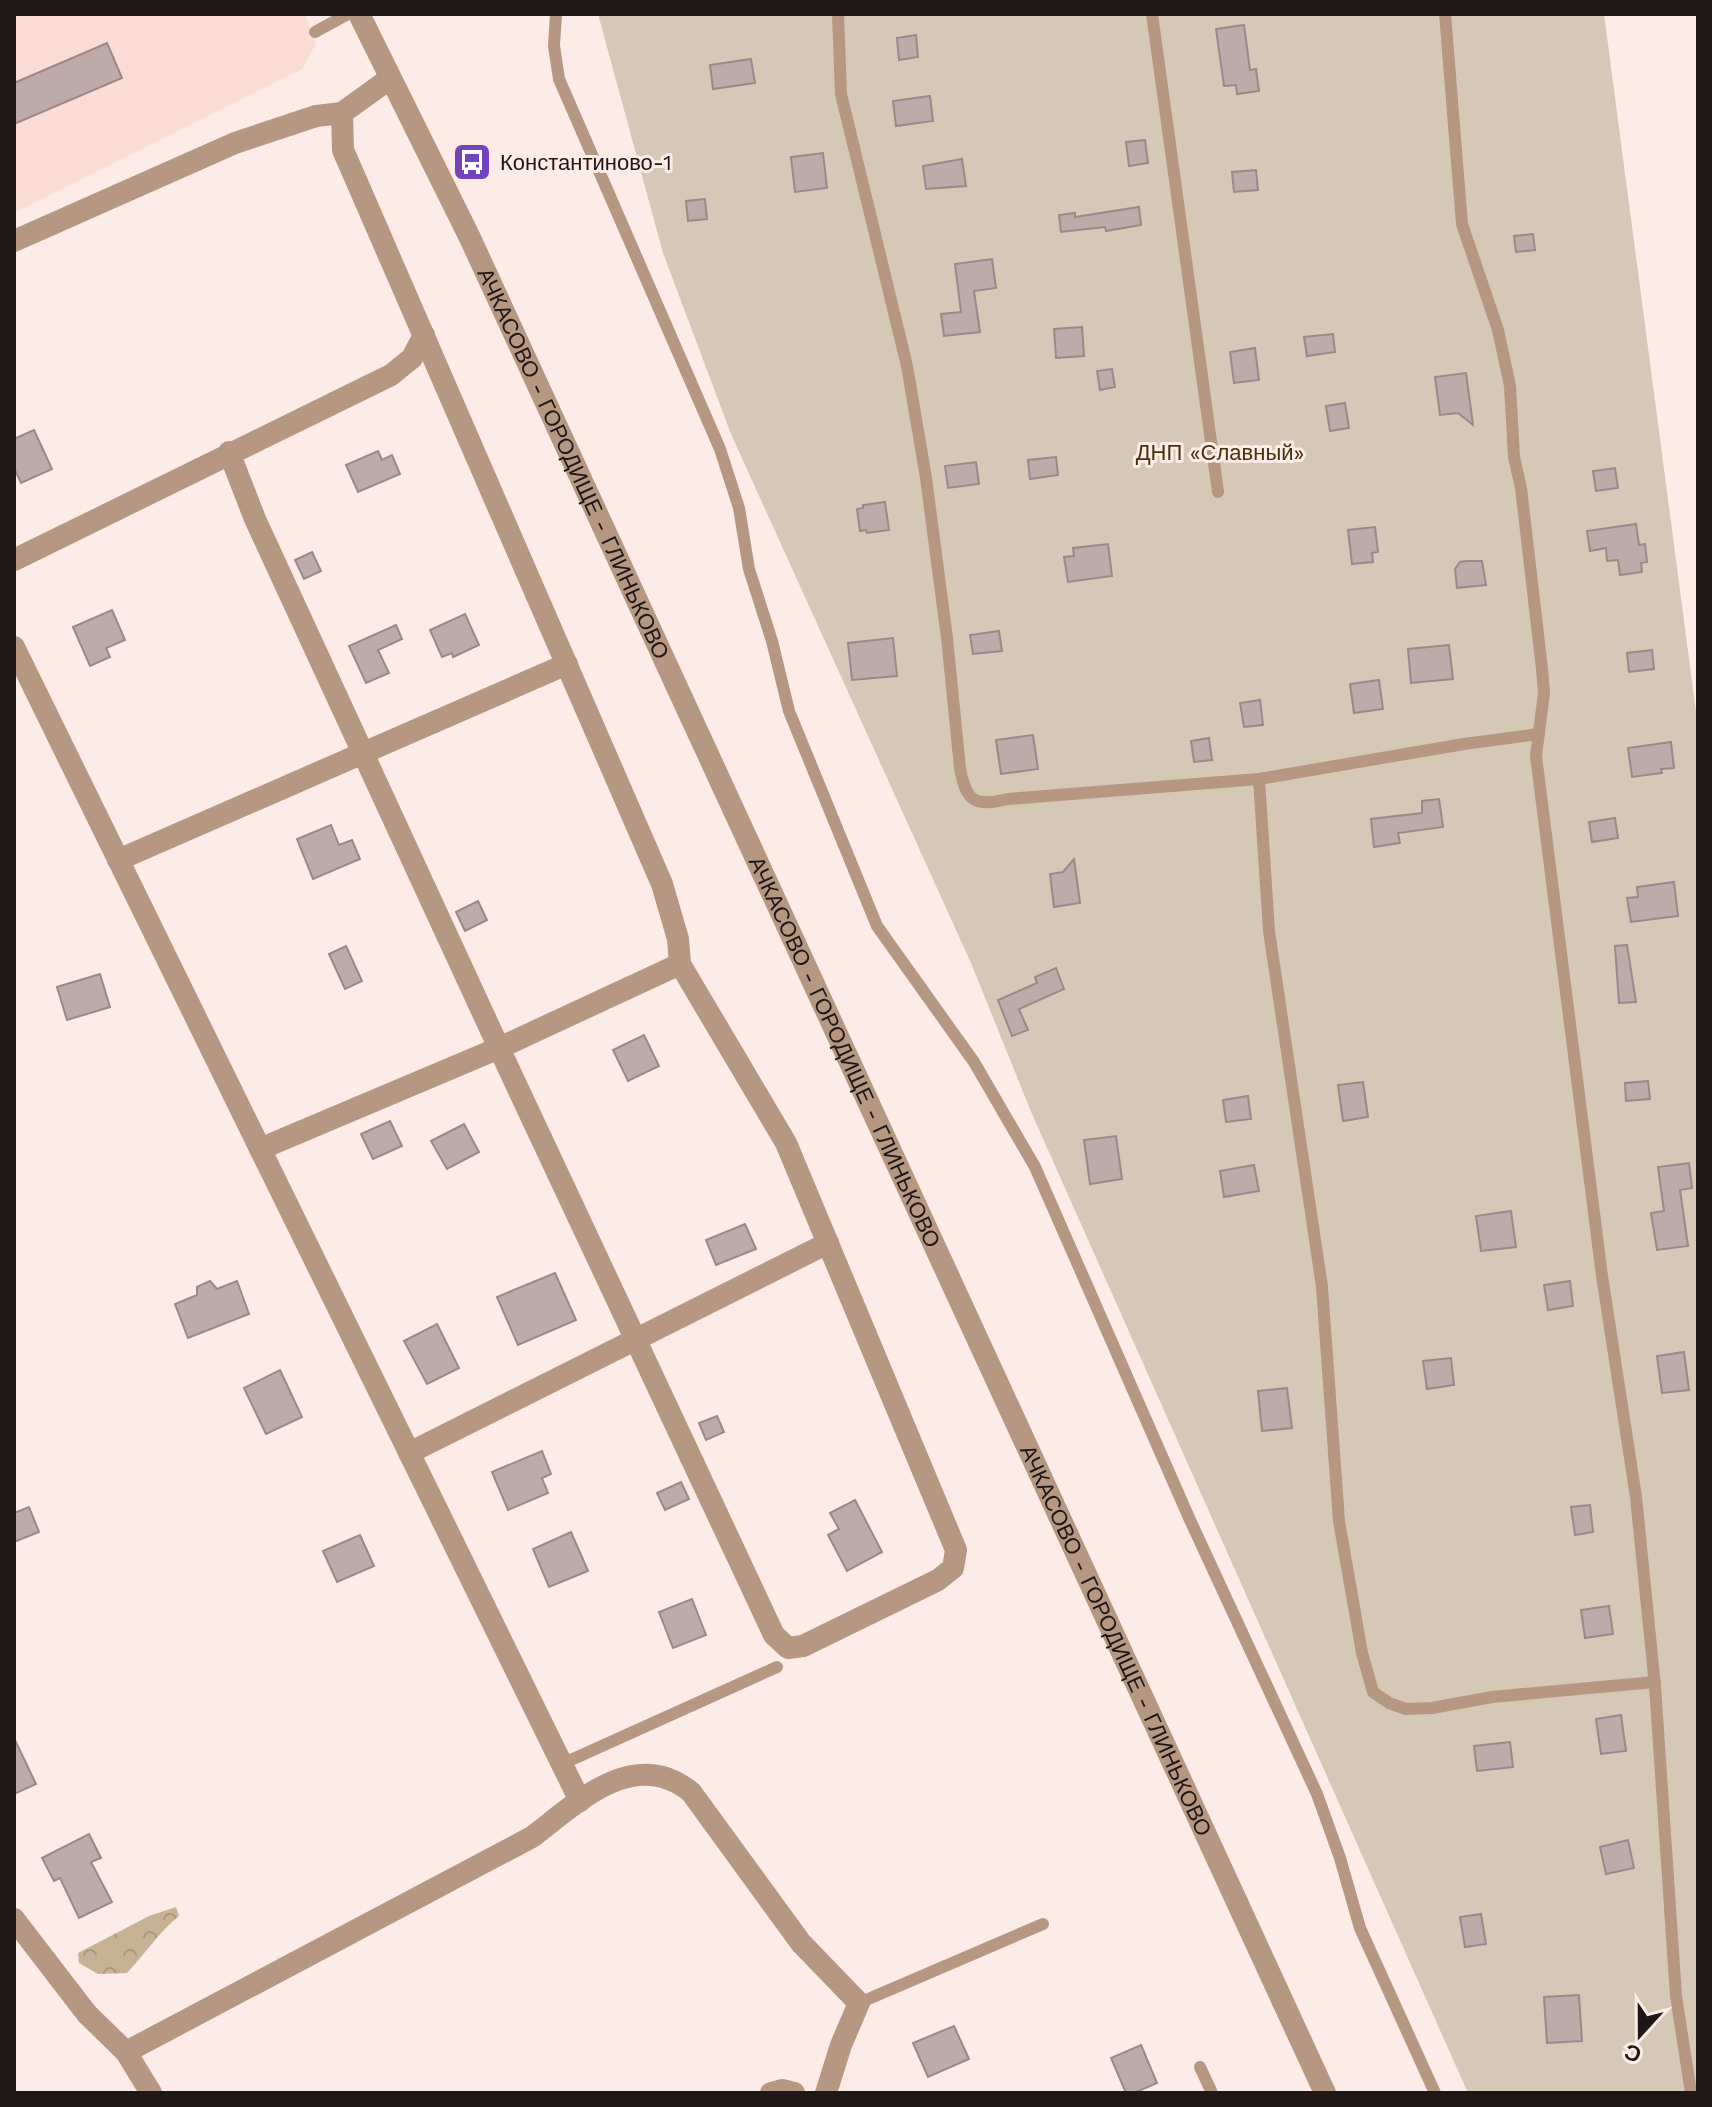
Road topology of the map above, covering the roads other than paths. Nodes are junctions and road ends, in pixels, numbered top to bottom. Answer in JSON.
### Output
{"nodes":[{"id":1,"x":348,"y":14,"type":"edge"},
{"id":2,"x":359,"y":14,"type":"edge"},
{"id":3,"x":556,"y":14,"type":"edge"},
{"id":4,"x":838,"y":14,"type":"edge"},
{"id":5,"x":1152,"y":14,"type":"edge"},
{"id":6,"x":1445,"y":14,"type":"edge"},
{"id":7,"x":315,"y":32,"type":"dead end"},
{"id":8,"x":389,"y":79,"type":"junction"},
{"id":9,"x":342,"y":113,"type":"junction"},
{"id":10,"x":14,"y":241,"type":"edge"},
{"id":11,"x":424,"y":335,"type":"junction"},
{"id":12,"x":229,"y":452,"type":"junction"},
{"id":13,"x":1218,"y":492,"type":"dead end"},
{"id":14,"x":14,"y":560,"type":"edge"},
{"id":15,"x":14,"y":647,"type":"edge"},
{"id":16,"x":567,"y":664,"type":"junction"},
{"id":17,"x":1539,"y":734,"type":"junction"},
{"id":18,"x":364,"y":753,"type":"junction"},
{"id":19,"x":1259,"y":779,"type":"junction"},
{"id":20,"x":118,"y":860,"type":"junction"},
{"id":21,"x":680,"y":964,"type":"junction"},
{"id":22,"x":499,"y":1048,"type":"junction"},
{"id":23,"x":260,"y":1149,"type":"junction"},
{"id":24,"x":828,"y":1243,"type":"junction"},
{"id":25,"x":636,"y":1340,"type":"junction"},
{"id":26,"x":409,"y":1453,"type":"junction"},
{"id":27,"x":777,"y":1667,"type":"dead end"},
{"id":28,"x":1655,"y":1682,"type":"junction"},
{"id":29,"x":562,"y":1764,"type":"junction"},
{"id":30,"x":580,"y":1801,"type":"junction"},
{"id":31,"x":14,"y":1919,"type":"edge"},
{"id":32,"x":1043,"y":1924,"type":"dead end"},
{"id":33,"x":859,"y":2003,"type":"junction"},
{"id":34,"x":126,"y":2052,"type":"junction"},
{"id":35,"x":1200,"y":2067,"type":"dead end"},
{"id":36,"x":151,"y":2093,"type":"edge"},
{"id":37,"x":771,"y":2093,"type":"edge"},
{"id":38,"x":794,"y":2093,"type":"edge"},
{"id":39,"x":826,"y":2093,"type":"edge"},
{"id":40,"x":1212,"y":2093,"type":"edge"},
{"id":41,"x":1325,"y":2093,"type":"edge"},
{"id":42,"x":1435,"y":2093,"type":"edge"},
{"id":43,"x":1691,"y":2093,"type":"edge"}],
"edges":[{"from":1,"to":7,"type":"lane"},
{"from":2,"to":8,"type":"street","name":"АЧКАСОВО - ГОРОДИЩЕ - ГЛИНЬКОВО"},
{"from":3,"to":42,"type":"lane"},
{"from":4,"to":19,"type":"lane"},
{"from":5,"to":13,"type":"lane"},
{"from":6,"to":17,"type":"lane"},
{"from":8,"to":9,"type":"street"},
{"from":8,"to":41,"type":"street","name":"АЧКАСОВО - ГОРОДИЩЕ - ГЛИНЬКОВО"},
{"from":9,"to":10,"type":"street"},
{"from":9,"to":11,"type":"street"},
{"from":11,"to":12,"type":"street"},
{"from":11,"to":16,"type":"street"},
{"from":12,"to":14,"type":"street"},
{"from":12,"to":18,"type":"street"},
{"from":15,"to":20,"type":"street"},
{"from":16,"to":18,"type":"street"},
{"from":16,"to":21,"type":"street"},
{"from":17,"to":19,"type":"lane"},
{"from":17,"to":28,"type":"lane"},
{"from":18,"to":20,"type":"street"},
{"from":18,"to":22,"type":"street"},
{"from":19,"to":28,"type":"lane"},
{"from":20,"to":23,"type":"street"},
{"from":21,"to":22,"type":"street"},
{"from":21,"to":24,"type":"street"},
{"from":22,"to":23,"type":"street"},
{"from":22,"to":25,"type":"street"},
{"from":23,"to":26,"type":"street"},
{"from":24,"to":25,"type":"street"},
{"from":24,"to":25,"type":"street"},
{"from":25,"to":26,"type":"street"},
{"from":26,"to":29,"type":"street"},
{"from":27,"to":29,"type":"lane"},
{"from":28,"to":43,"type":"lane"},
{"from":29,"to":30,"type":"street"},
{"from":30,"to":33,"type":"street"},
{"from":30,"to":34,"type":"street"},
{"from":31,"to":34,"type":"street"},
{"from":32,"to":33,"type":"lane"},
{"from":33,"to":39,"type":"street"},
{"from":34,"to":36,"type":"street"},
{"from":35,"to":40,"type":"lane"},
{"from":37,"to":38,"type":"street"}]}
